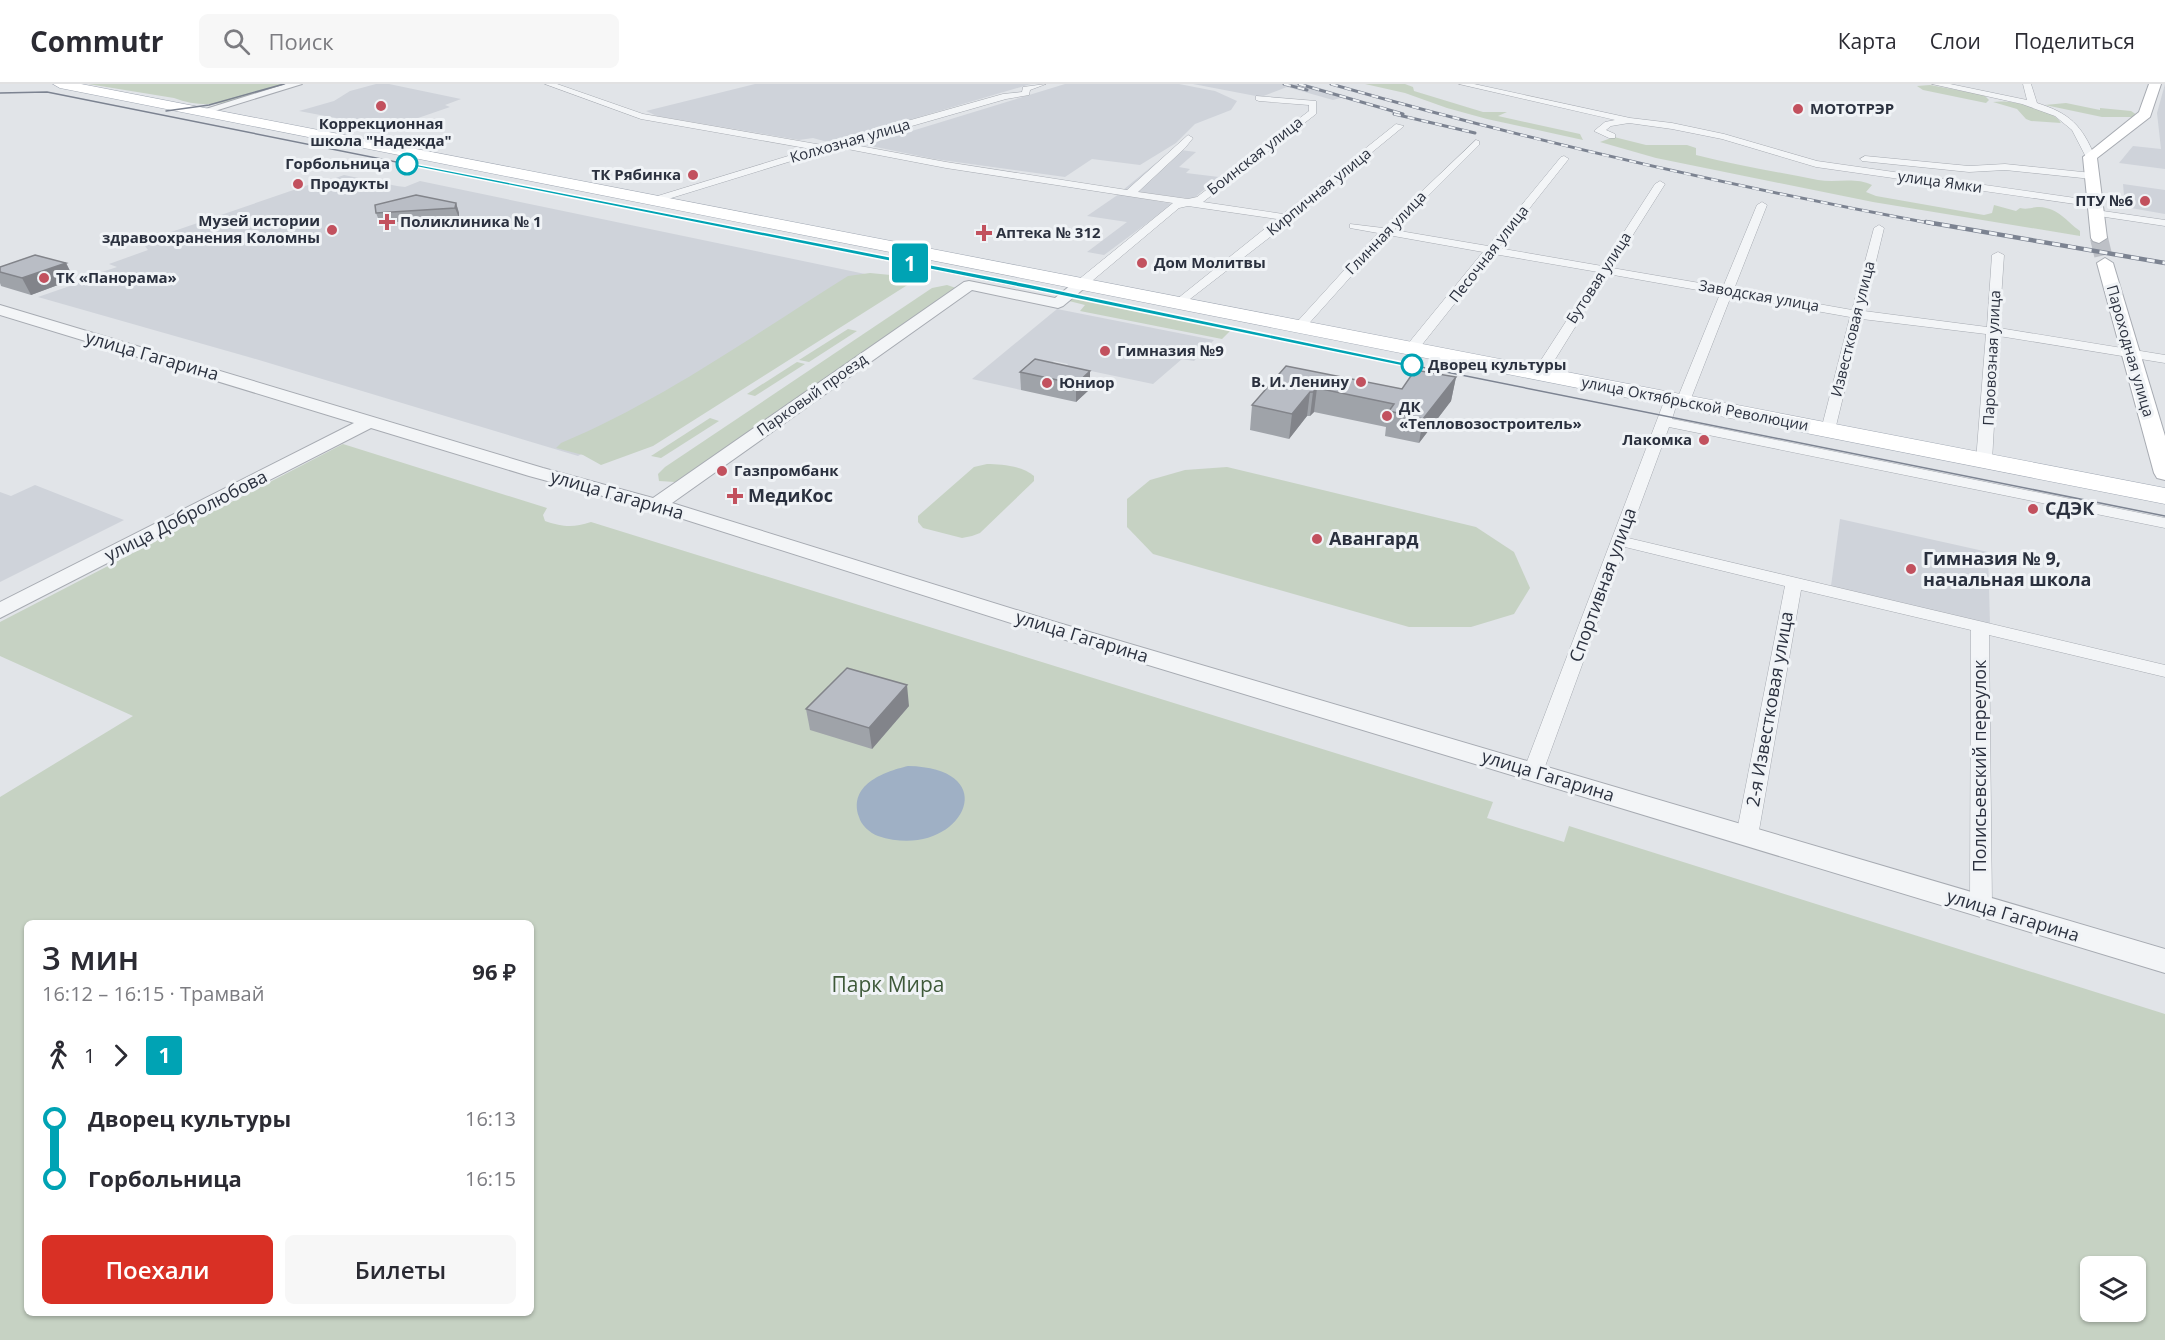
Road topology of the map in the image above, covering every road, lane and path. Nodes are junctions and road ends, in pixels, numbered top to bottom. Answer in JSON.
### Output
{"nodes":[{"id":1,"x":60,"y":84,"type":"edge"},
{"id":2,"x":297,"y":84,"type":"edge"},
{"id":3,"x":549,"y":84,"type":"edge"},
{"id":4,"x":1042,"y":84,"type":"edge"},
{"id":5,"x":1463,"y":84,"type":"edge"},
{"id":6,"x":1940,"y":84,"type":"edge"},
{"id":7,"x":2027,"y":84,"type":"edge"},
{"id":8,"x":2155,"y":84,"type":"edge"},
{"id":9,"x":1259,"y":98,"type":"dead end"},
{"id":10,"x":2033,"y":105,"type":"junction"},
{"id":11,"x":201,"y":111,"type":"junction"},
{"id":12,"x":1630,"y":121,"type":"junction"},
{"id":13,"x":1400,"y":126,"type":"dead end"},
{"id":14,"x":1612,"y":136,"type":"dead end"},
{"id":15,"x":1188,"y":138,"type":"dead end"},
{"id":16,"x":1476,"y":143,"type":"dead end"},
{"id":17,"x":837,"y":144,"type":"junction"},
{"id":18,"x":823,"y":148,"type":"junction"},
{"id":19,"x":1786,"y":154,"type":"junction"},
{"id":20,"x":1839,"y":156,"type":"dead end"},
{"id":21,"x":2090,"y":157,"type":"junction"},
{"id":22,"x":1856,"y":158,"type":"dead end"},
{"id":23,"x":1564,"y":159,"type":"dead end"},
{"id":24,"x":2092,"y":176,"type":"junction"},
{"id":25,"x":1660,"y":184,"type":"dead end"},
{"id":26,"x":1130,"y":194,"type":"junction"},
{"id":27,"x":655,"y":200,"type":"junction"},
{"id":28,"x":1188,"y":202,"type":"junction"},
{"id":29,"x":1762,"y":206,"type":"dead end"},
{"id":30,"x":2096,"y":208,"type":"junction"},
{"id":31,"x":1288,"y":218,"type":"junction"},
{"id":32,"x":2165,"y":223,"type":"edge"},
{"id":33,"x":1354,"y":226,"type":"dead end"},
{"id":34,"x":1879,"y":228,"type":"dead end"},
{"id":35,"x":1385,"y":232,"type":"junction"},
{"id":36,"x":2099,"y":238,"type":"tunnel mouth"},
{"id":37,"x":1493,"y":250,"type":"junction"},
{"id":38,"x":1998,"y":255,"type":"dead end"},
{"id":39,"x":2105,"y":263,"type":"tunnel mouth"},
{"id":40,"x":1605,"y":269,"type":"junction"},
{"id":41,"x":1082,"y":283,"type":"junction"},
{"id":42,"x":1727,"y":290,"type":"junction"},
{"id":43,"x":1181,"y":303,"type":"junction"},
{"id":44,"x":0,"y":310,"type":"edge"},
{"id":45,"x":1856,"y":314,"type":"junction"},
{"id":46,"x":1300,"y":326,"type":"junction"},
{"id":47,"x":1992,"y":331,"type":"junction"},
{"id":48,"x":1412,"y":348,"type":"junction"},
{"id":49,"x":2129,"y":352,"type":"junction"},
{"id":50,"x":2165,"y":359,"type":"edge"},
{"id":51,"x":1539,"y":374,"type":"junction"},
{"id":52,"x":1677,"y":400,"type":"junction"},
{"id":53,"x":371,"y":421,"type":"junction"},
{"id":54,"x":1664,"y":422,"type":"junction"},
{"id":55,"x":1828,"y":430,"type":"junction"},
{"id":56,"x":1984,"y":461,"type":"junction"},
{"id":57,"x":2165,"y":473,"type":"edge"},
{"id":58,"x":2165,"y":496,"type":"edge"},
{"id":59,"x":656,"y":505,"type":"junction"},
{"id":60,"x":2165,"y":523,"type":"edge"},
{"id":61,"x":1619,"y":541,"type":"junction"},
{"id":62,"x":1794,"y":582,"type":"junction"},
{"id":63,"x":0,"y":611,"type":"edge"},
{"id":64,"x":1980,"y":627,"type":"junction"},
{"id":65,"x":2165,"y":671,"type":"edge"},
{"id":66,"x":1533,"y":772,"type":"junction"},
{"id":67,"x":1747,"y":836,"type":"junction"},
{"id":68,"x":1981,"y":906,"type":"junction"},
{"id":69,"x":2165,"y":961,"type":"edge"}],
"edges":[{"from":1,"to":11,"type":"main road","name":"улица Октябрьской Революции"},
{"from":2,"to":11,"type":"street"},
{"from":3,"to":18,"type":"street"},
{"from":4,"to":17,"type":"street","name":"Колхозная улица"},
{"from":5,"to":12,"type":"street","name":"улица Ямки"},
{"from":6,"to":10,"type":"street"},
{"from":7,"to":10,"type":"street"},
{"from":8,"to":21,"type":"main road"},
{"from":9,"to":28,"type":"street","name":"Боинская улица"},
{"from":10,"to":21,"type":"street"},
{"from":11,"to":27,"type":"main road","name":"улица Октябрьской Революции"},
{"from":12,"to":14,"type":"street","name":"улица Ямки"},
{"from":12,"to":19,"type":"street","name":"улица Ямки"},
{"from":13,"to":31,"type":"street","name":"Кирпичная улица"},
{"from":15,"to":26,"type":"street"},
{"from":16,"to":35,"type":"street","name":"Глинная улица"},
{"from":17,"to":18,"type":"street","name":"Колхозная улица"},
{"from":17,"to":26,"type":"street"},
{"from":18,"to":27,"type":"street","name":"Колхозная улица"},
{"from":19,"to":20,"type":"street","name":"улица Ямки"},
{"from":19,"to":30,"type":"street","name":"улица Ямки"},
{"from":21,"to":24,"type":"main road"},
{"from":22,"to":24,"type":"street","name":"улица Ямки"},
{"from":23,"to":37,"type":"street","name":"Песочная улица"},
{"from":24,"to":30,"type":"main road"},
{"from":25,"to":40,"type":"street","name":"Бутовая улица"},
{"from":26,"to":28,"type":"street"},
{"from":27,"to":41,"type":"main road","name":"улица Октябрьской Революции"},
{"from":28,"to":31,"type":"street"},
{"from":28,"to":41,"type":"street","name":"Боинская улица"},
{"from":29,"to":42,"type":"street","name":"Спортивная улица"},
{"from":30,"to":32,"type":"street","name":"улица Ямки"},
{"from":30,"to":36,"type":"main road"},
{"from":31,"to":43,"type":"street","name":"Кирпичная улица"},
{"from":33,"to":35,"type":"street","name":"Заводская улица"},
{"from":34,"to":45,"type":"street","name":"Известковая улица"},
{"from":35,"to":37,"type":"street","name":"Заводская улица"},
{"from":35,"to":46,"type":"street","name":"Глинная улица"},
{"from":37,"to":40,"type":"street","name":"Заводская улица"},
{"from":37,"to":48,"type":"street","name":"Песочная улица"},
{"from":38,"to":47,"type":"street","name":"Паровозная улица"},
{"from":39,"to":49,"type":"main road","name":"Пароходная улица"},
{"from":40,"to":42,"type":"street","name":"Заводская улица"},
{"from":40,"to":51,"type":"street","name":"Бутовая улица"},
{"from":41,"to":43,"type":"main road","name":"улица Октябрьской Революции"},
{"from":41,"to":59,"type":"street","name":"Парковый проезд"},
{"from":42,"to":45,"type":"street","name":"Заводская улица"},
{"from":42,"to":52,"type":"street","name":"Спортивная улица"},
{"from":43,"to":46,"type":"main road","name":"улица Октябрьской Революции"},
{"from":44,"to":53,"type":"street","name":"улица Гагарина"},
{"from":45,"to":47,"type":"street","name":"Заводская улица"},
{"from":45,"to":55,"type":"street","name":"Известковая улица"},
{"from":46,"to":48,"type":"main road","name":"улица Октябрьской Революции"},
{"from":47,"to":49,"type":"street","name":"Заводская улица"},
{"from":47,"to":56,"type":"street","name":"Паровозная улица"},
{"from":48,"to":51,"type":"main road","name":"улица Октябрьской Революции"},
{"from":49,"to":50,"type":"street","name":"Заводская улица"},
{"from":49,"to":57,"type":"main road","name":"Пароходная улица"},
{"from":51,"to":52,"type":"main road","name":"улица Октябрьской Революции"},
{"from":52,"to":54,"type":"street","name":"Спортивная улица"},
{"from":52,"to":55,"type":"main road","name":"улица Октябрьской Революции"},
{"from":53,"to":59,"type":"street","name":"улица Гагарина"},
{"from":53,"to":63,"type":"street","name":"улица Добролюбова"},
{"from":54,"to":60,"type":"street"},
{"from":54,"to":61,"type":"street","name":"Спортивная улица"},
{"from":55,"to":56,"type":"main road","name":"улица Октябрьской Революции"},
{"from":56,"to":58,"type":"main road","name":"улица Октябрьской Революции"},
{"from":59,"to":66,"type":"street","name":"улица Гагарина"},
{"from":61,"to":62,"type":"street"},
{"from":61,"to":66,"type":"street","name":"Спортивная улица"},
{"from":62,"to":64,"type":"street"},
{"from":62,"to":67,"type":"street","name":"2-я Известковая улица"},
{"from":64,"to":65,"type":"street"},
{"from":64,"to":68,"type":"street","name":"Полисьевский переулок"},
{"from":66,"to":67,"type":"street","name":"улица Гагарина"},
{"from":67,"to":68,"type":"street","name":"улица Гагарина"},
{"from":68,"to":69,"type":"street","name":"улица Гагарина"}]}
